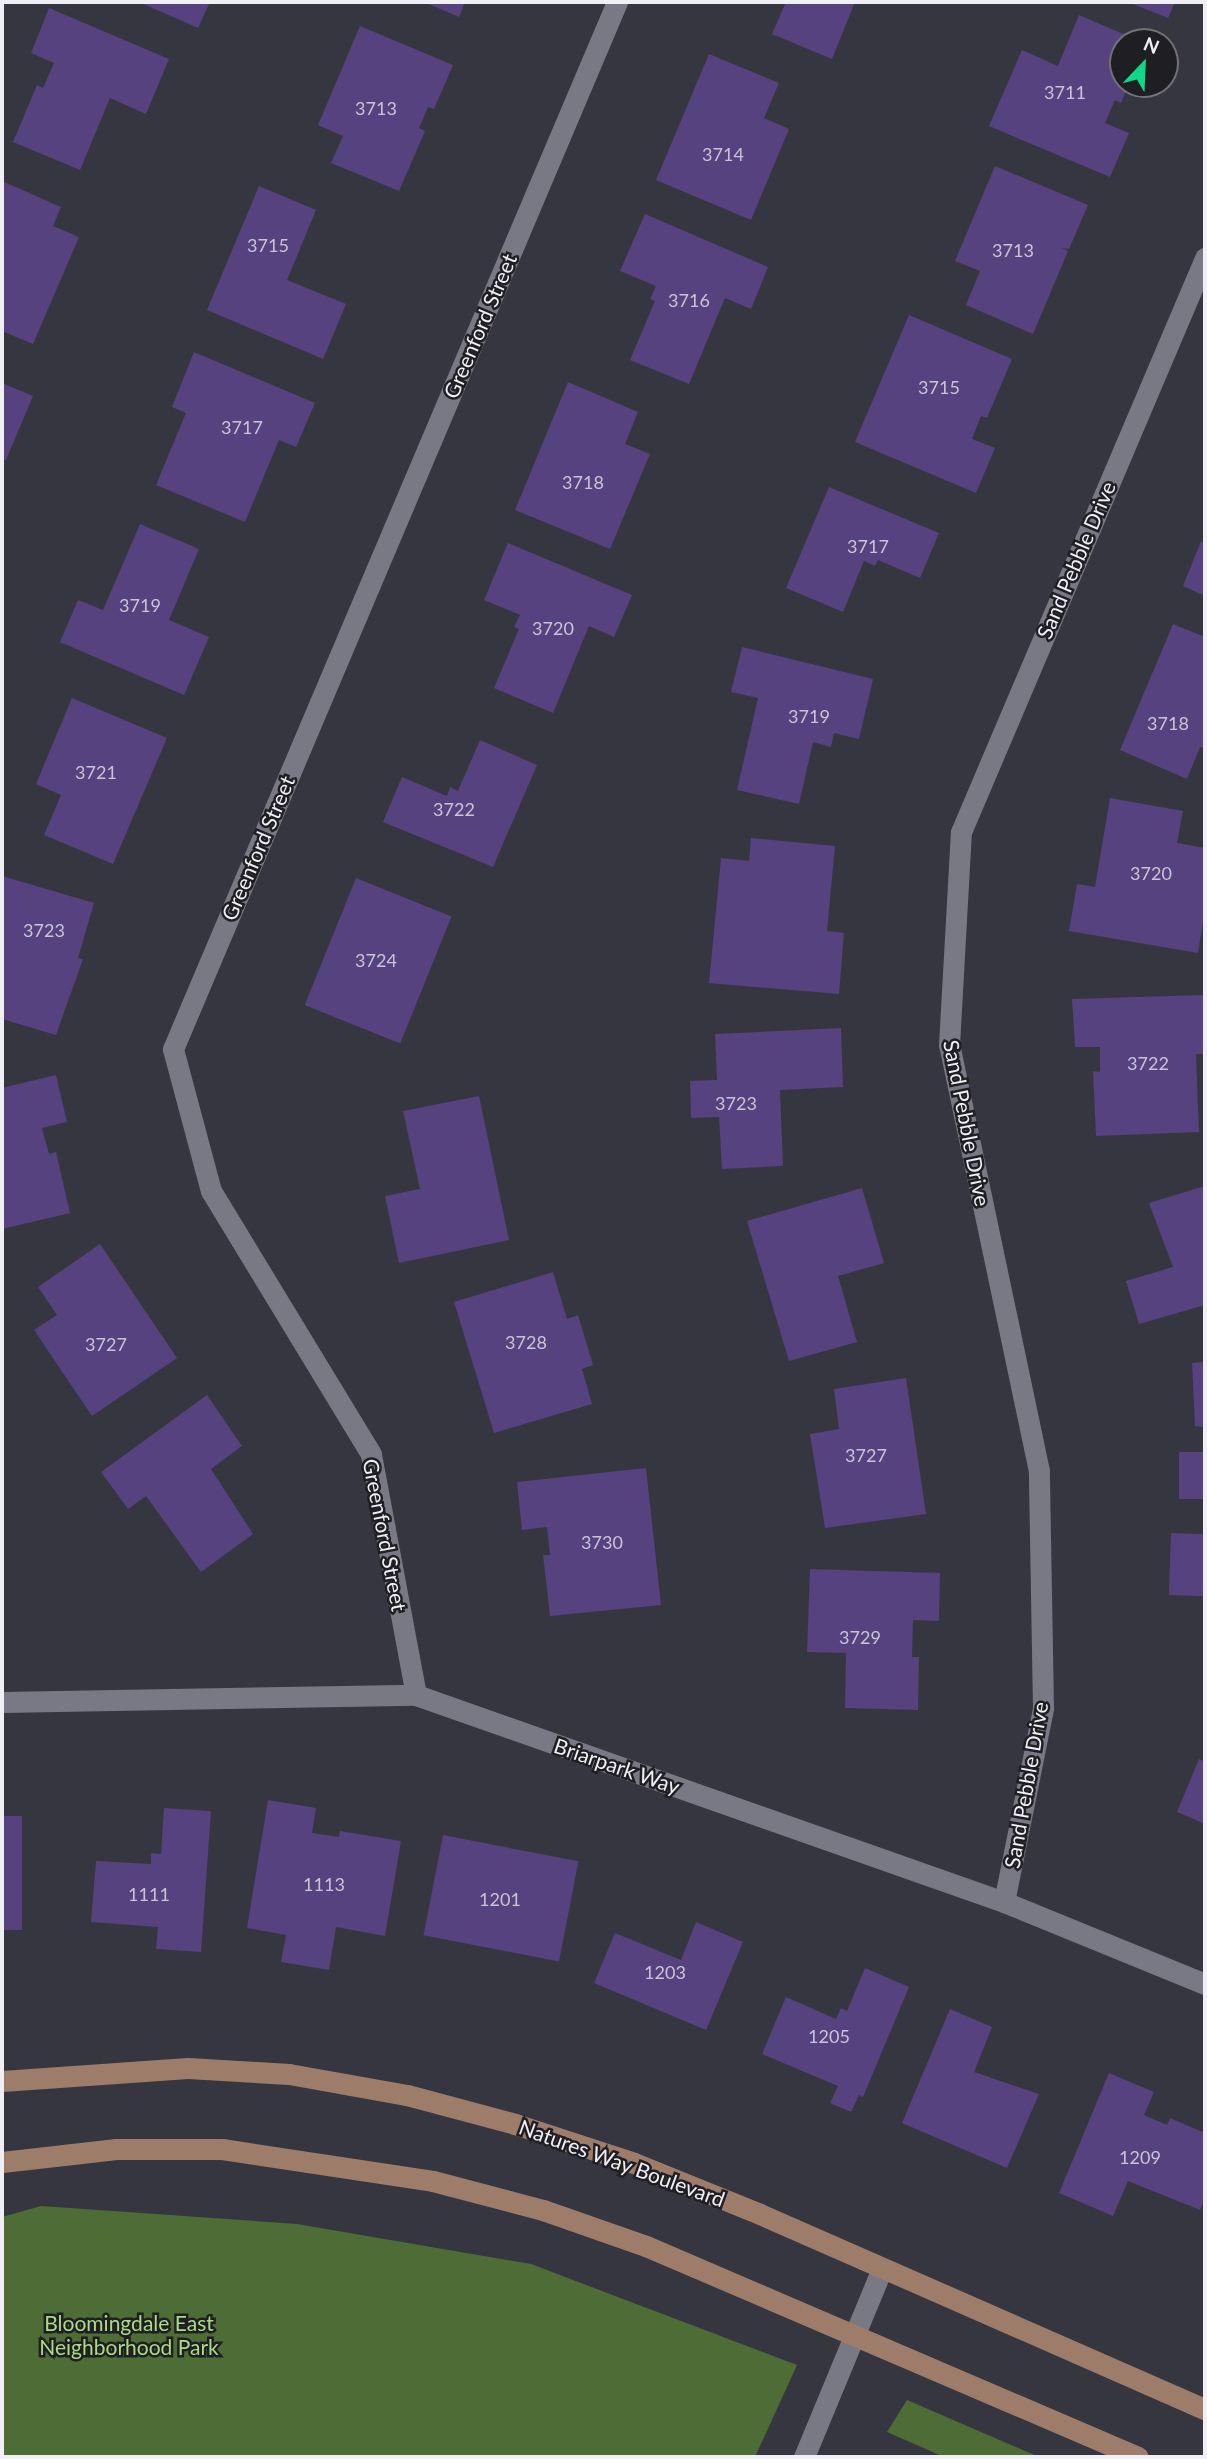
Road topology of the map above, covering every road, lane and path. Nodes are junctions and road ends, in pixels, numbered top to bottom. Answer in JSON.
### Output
{"nodes":[{"id":1,"x":617,"y":2,"type":"edge"},
{"id":2,"x":1205,"y":258,"type":"edge"},
{"id":3,"x":416,"y":1695,"type":"junction"},
{"id":4,"x":2,"y":1702,"type":"edge"},
{"id":5,"x":1004,"y":1902,"type":"junction"},
{"id":6,"x":1205,"y":1984,"type":"edge"},
{"id":7,"x":2,"y":2081,"type":"edge"},
{"id":8,"x":2,"y":2162,"type":"edge"},
{"id":9,"x":882,"y":2269,"type":"junction"},
{"id":10,"x":855,"y":2335,"type":"junction"},
{"id":11,"x":1205,"y":2409,"type":"edge"},
{"id":12,"x":804,"y":2457,"type":"edge"},
{"id":13,"x":1138,"y":2457,"type":"edge"}],
"edges":[{"from":1,"to":3,"type":"street","name":"Greenford Street"},
{"from":2,"to":5,"type":"street","name":"Sand Pebble Drive"},
{"from":3,"to":4,"type":"street","name":"Briarpark Way"},
{"from":3,"to":5,"type":"street","name":"Briarpark Way"},
{"from":5,"to":6,"type":"street","name":"Briarpark Way"},
{"from":7,"to":9,"type":"street","name":"Natures Way Boulevard"},
{"from":8,"to":10,"type":"street"},
{"from":9,"to":10,"type":"street"},
{"from":9,"to":11,"type":"street","name":"Natures Way Boulevard"},
{"from":10,"to":12,"type":"street"},
{"from":10,"to":13,"type":"street"}]}
